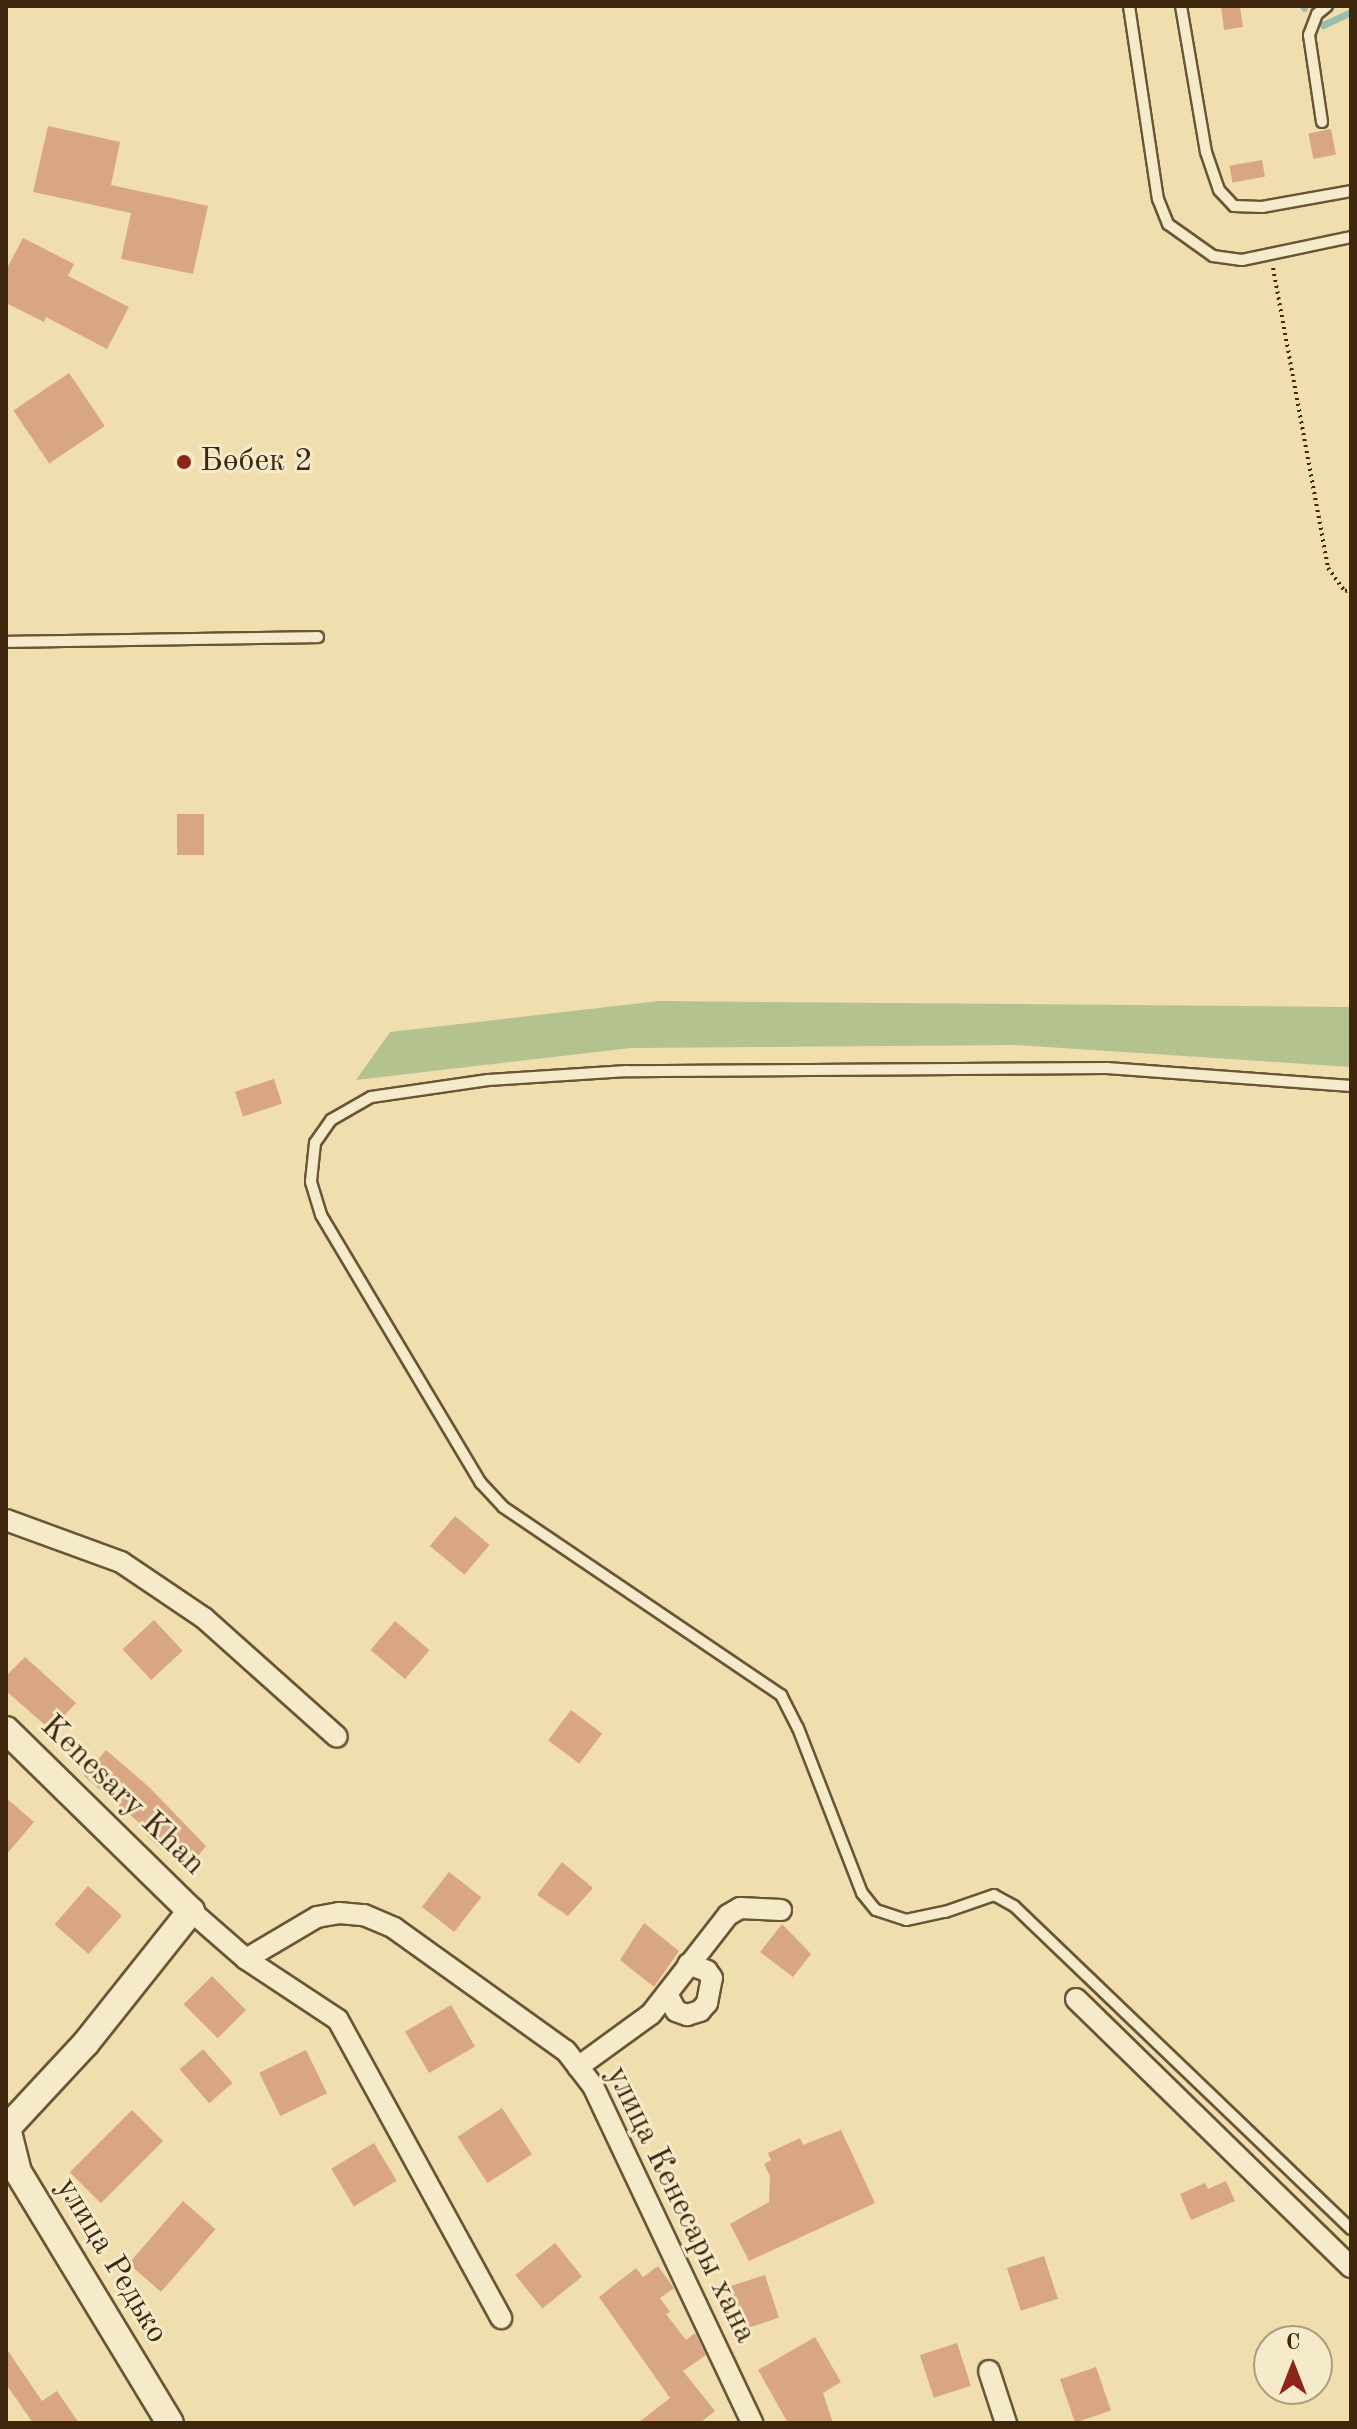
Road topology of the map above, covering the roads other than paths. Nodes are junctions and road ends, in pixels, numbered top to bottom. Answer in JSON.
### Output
{"nodes":[{"id":1,"x":1129,"y":6,"type":"edge"},
{"id":2,"x":1181,"y":6,"type":"edge"},
{"id":3,"x":1327,"y":6,"type":"edge"},
{"id":4,"x":1322,"y":122,"type":"dead end"},
{"id":5,"x":1351,"y":191,"type":"edge"},
{"id":6,"x":1351,"y":237,"type":"edge"},
{"id":7,"x":318,"y":637,"type":"dead end"},
{"id":8,"x":6,"y":642,"type":"edge"},
{"id":9,"x":1351,"y":1086,"type":"edge"},
{"id":10,"x":6,"y":1520,"type":"edge"},
{"id":11,"x":6,"y":1730,"type":"edge"},
{"id":12,"x":337,"y":1737,"type":"dead end"},
{"id":13,"x":781,"y":1910,"type":"dead end"},
{"id":14,"x":191,"y":1911,"type":"junction"},
{"id":15,"x":246,"y":1959,"type":"junction"},
{"id":16,"x":688,"y":1964,"type":"junction"},
{"id":17,"x":667,"y":1994,"type":"junction"},
{"id":18,"x":1076,"y":1999,"type":"dead end"},
{"id":19,"x":578,"y":2067,"type":"junction"},
{"id":20,"x":6,"y":2128,"type":"edge"},
{"id":21,"x":1351,"y":2229,"type":"edge"},
{"id":22,"x":1351,"y":2267,"type":"edge"},
{"id":23,"x":501,"y":2318,"type":"dead end"},
{"id":24,"x":989,"y":2371,"type":"dead end"},
{"id":25,"x":170,"y":2423,"type":"edge"},
{"id":26,"x":752,"y":2423,"type":"edge"},
{"id":27,"x":1006,"y":2423,"type":"edge"}],
"edges":[{"from":1,"to":6,"type":"lane"},
{"from":2,"to":5,"type":"lane"},
{"from":3,"to":4,"type":"lane"},
{"from":7,"to":8,"type":"lane"},
{"from":9,"to":21,"type":"lane"},
{"from":10,"to":12,"type":"street"},
{"from":11,"to":14,"type":"street","name":"Kenesary Khan"},
{"from":13,"to":16,"type":"street"},
{"from":14,"to":15,"type":"street"},
{"from":14,"to":20,"type":"street"},
{"from":15,"to":19,"type":"street","name":"улица Кенесары хана"},
{"from":15,"to":23,"type":"street"},
{"from":16,"to":17,"type":"street"},
{"from":16,"to":17,"type":"street"},
{"from":17,"to":19,"type":"street"},
{"from":18,"to":22,"type":"street"},
{"from":19,"to":26,"type":"street","name":"улица Кенесары хана"},
{"from":20,"to":25,"type":"street","name":"улица Редько"},
{"from":24,"to":27,"type":"street"}]}
